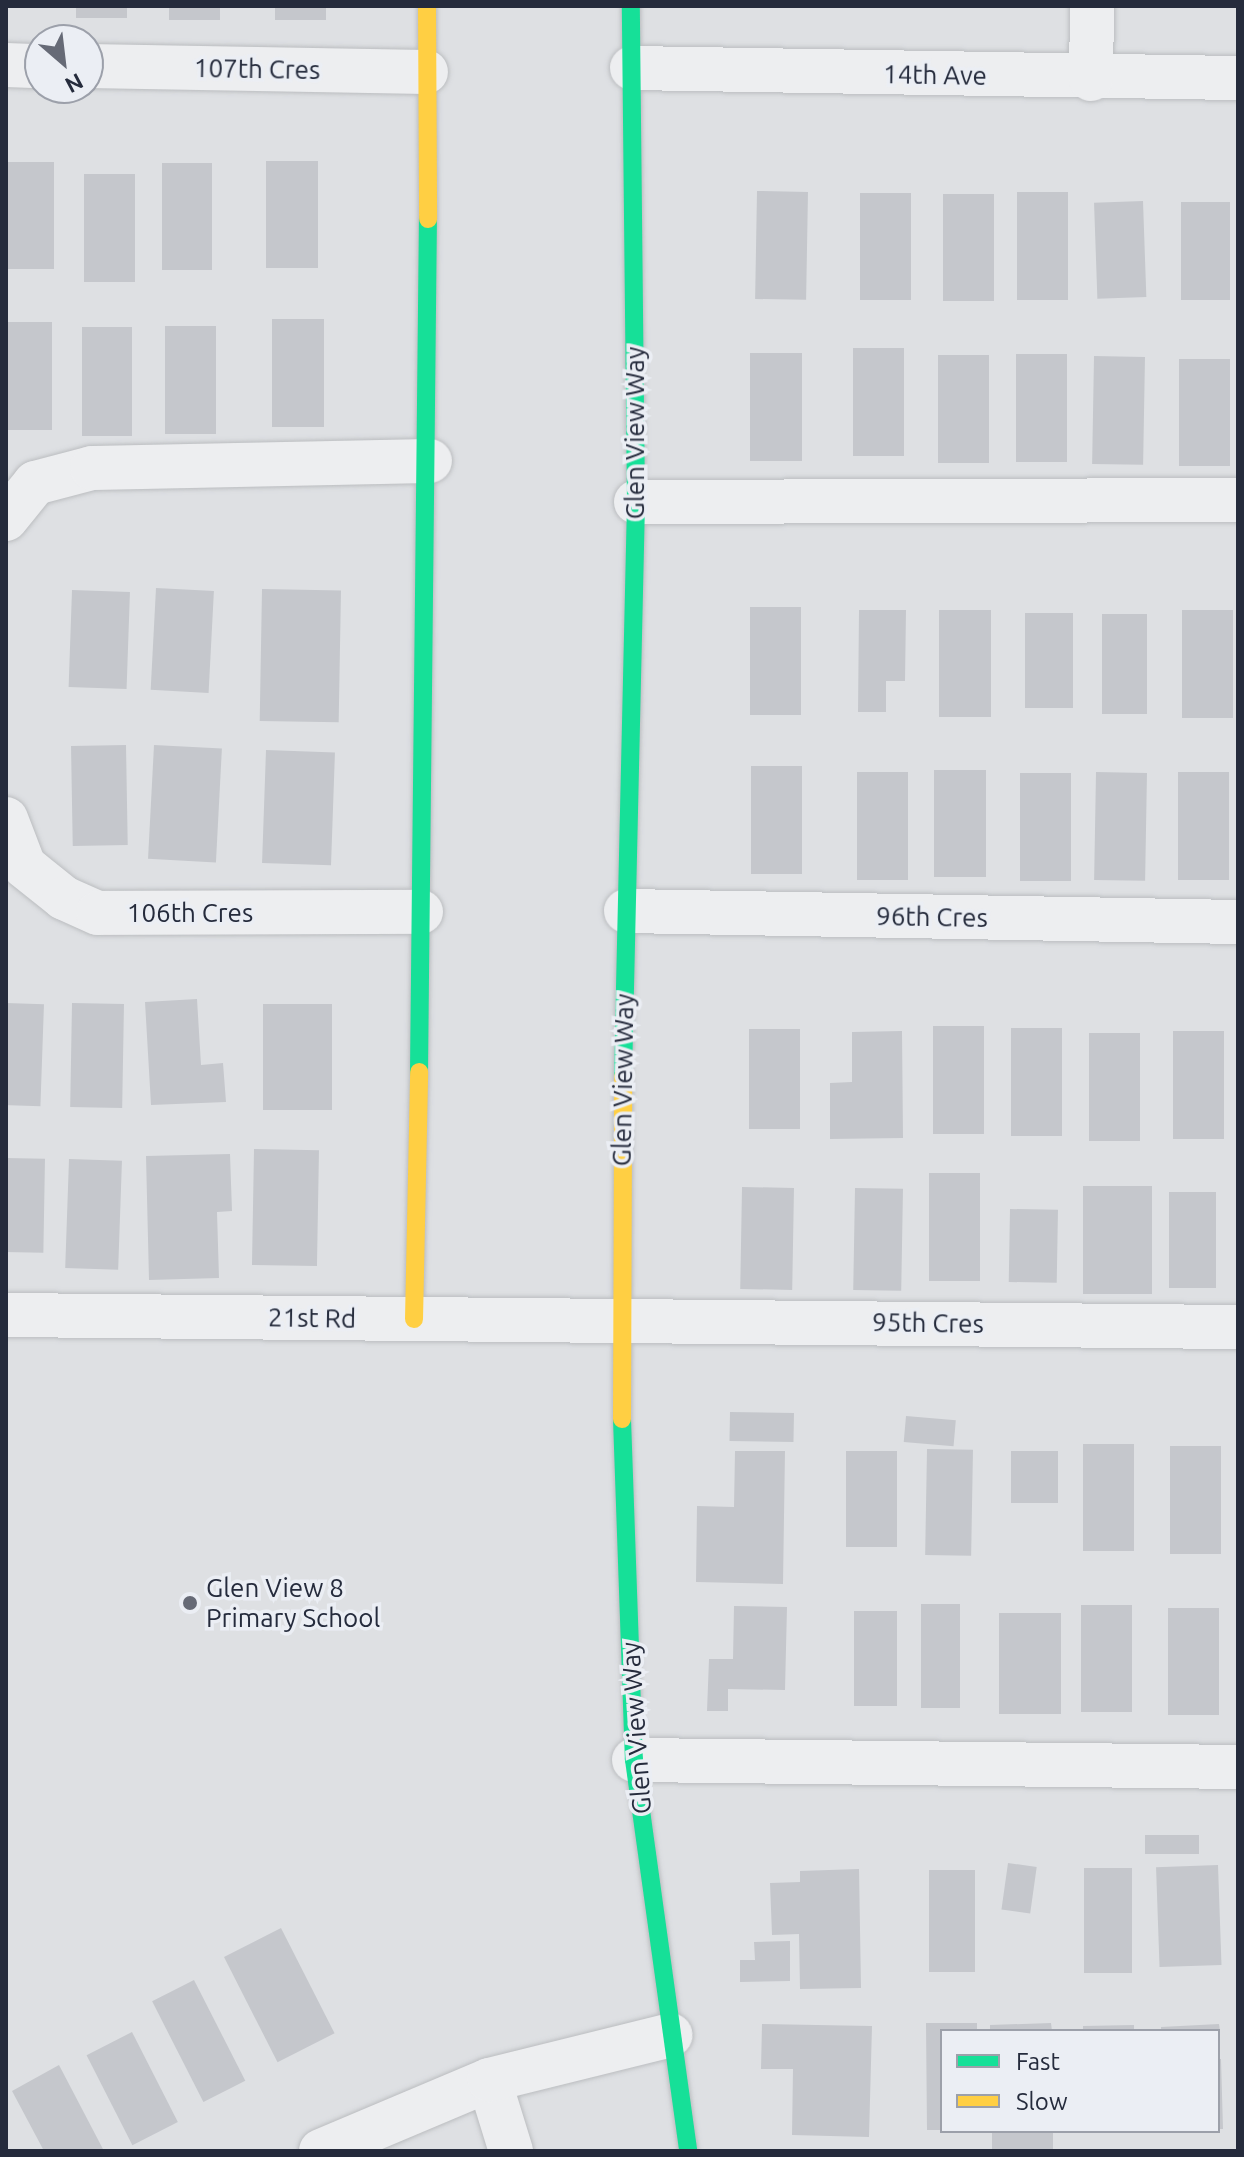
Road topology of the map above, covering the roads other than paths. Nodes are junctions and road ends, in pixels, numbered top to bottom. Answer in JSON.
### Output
{"nodes":[{"id":1,"x":427,"y":6,"type":"edge"},
{"id":2,"x":631,"y":6,"type":"edge"},
{"id":3,"x":1092,"y":6,"type":"edge"},
{"id":4,"x":104,"y":66,"type":"edge"},
{"id":5,"x":632,"y":68,"type":"junction"},
{"id":6,"x":426,"y":72,"type":"junction"},
{"id":7,"x":1238,"y":78,"type":"edge"},
{"id":8,"x":1091,"y":79,"type":"junction"},
{"id":9,"x":430,"y":461,"type":"junction"},
{"id":10,"x":1238,"y":500,"type":"edge"},
{"id":11,"x":636,"y":502,"type":"junction"},
{"id":12,"x":6,"y":519,"type":"edge"},
{"id":13,"x":6,"y":819,"type":"edge"},
{"id":14,"x":626,"y":911,"type":"junction"},
{"id":15,"x":421,"y":912,"type":"junction"},
{"id":16,"x":1238,"y":922,"type":"edge"},
{"id":17,"x":6,"y":1315,"type":"edge"},
{"id":18,"x":414,"y":1319,"type":"junction"},
{"id":19,"x":618,"y":1319,"type":"junction"},
{"id":20,"x":1238,"y":1327,"type":"edge"},
{"id":21,"x":634,"y":1760,"type":"junction"},
{"id":22,"x":1238,"y":1767,"type":"edge"},
{"id":23,"x":671,"y":2035,"type":"junction"},
{"id":24,"x":489,"y":2080,"type":"junction"},
{"id":25,"x":321,"y":2151,"type":"edge"},
{"id":26,"x":511,"y":2151,"type":"edge"},
{"id":27,"x":688,"y":2151,"type":"edge"}],
"edges":[{"from":1,"to":6,"type":"street"},
{"from":2,"to":5,"type":"street","name":"Glen View Way"},
{"from":3,"to":8,"type":"street"},
{"from":4,"to":6,"type":"street","name":"107th Cres"},
{"from":5,"to":8,"type":"street","name":"14th Ave"},
{"from":5,"to":11,"type":"street","name":"Glen View Way"},
{"from":6,"to":9,"type":"street"},
{"from":7,"to":8,"type":"street","name":"14th Ave"},
{"from":9,"to":12,"type":"street"},
{"from":9,"to":15,"type":"street"},
{"from":10,"to":11,"type":"street"},
{"from":11,"to":14,"type":"street","name":"Glen View Way"},
{"from":13,"to":15,"type":"street","name":"106th Cres"},
{"from":14,"to":16,"type":"street","name":"96th Cres"},
{"from":14,"to":19,"type":"street","name":"Glen View Way"},
{"from":15,"to":18,"type":"street"},
{"from":17,"to":18,"type":"street","name":"21st Rd"},
{"from":18,"to":19,"type":"street","name":"21st Rd"},
{"from":19,"to":20,"type":"street","name":"95th Cres"},
{"from":19,"to":21,"type":"street","name":"Glen View Way"},
{"from":21,"to":22,"type":"street"},
{"from":21,"to":23,"type":"street","name":"Glen View Way"},
{"from":23,"to":24,"type":"street"},
{"from":23,"to":27,"type":"street","name":"Glen View Way"},
{"from":24,"to":25,"type":"street"},
{"from":24,"to":26,"type":"street"}]}
